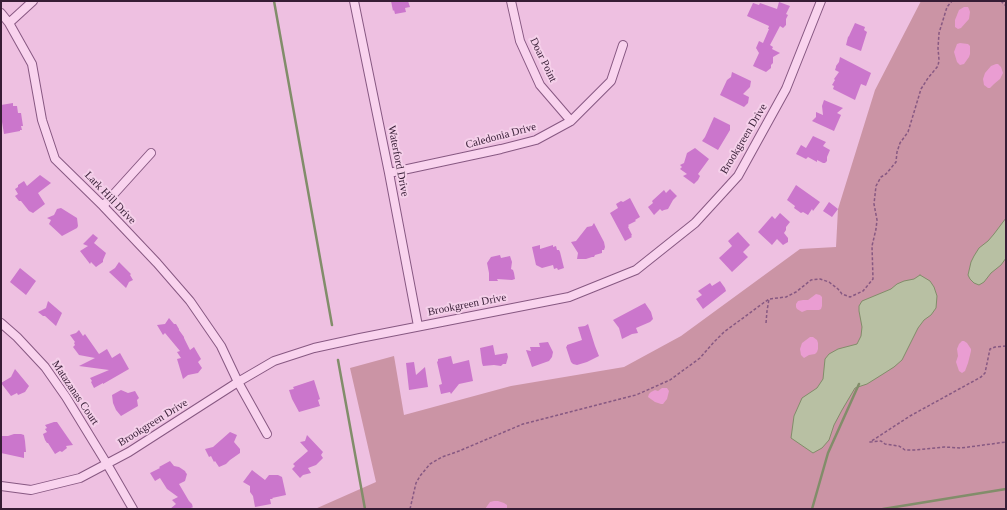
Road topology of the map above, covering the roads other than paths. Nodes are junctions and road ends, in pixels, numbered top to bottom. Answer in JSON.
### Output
{"nodes":[{"id":1,"x":33,"y":1,"type":"edge"},
{"id":2,"x":354,"y":1,"type":"edge"},
{"id":3,"x":511,"y":1,"type":"edge"},
{"id":4,"x":821,"y":1,"type":"edge"},
{"id":5,"x":1,"y":13,"type":"edge"},
{"id":6,"x":9,"y":23,"type":"junction"},
{"id":7,"x":623,"y":45,"type":"dead end"},
{"id":8,"x":571,"y":121,"type":"junction"},
{"id":9,"x":151,"y":153,"type":"dead end"},
{"id":10,"x":389,"y":173,"type":"junction"},
{"id":11,"x":103,"y":206,"type":"junction"},
{"id":12,"x":1,"y":323,"type":"edge"},
{"id":13,"x":418,"y":326,"type":"junction"},
{"id":14,"x":238,"y":382,"type":"junction"},
{"id":15,"x":267,"y":434,"type":"dead end"},
{"id":16,"x":106,"y":464,"type":"junction"},
{"id":17,"x":1,"y":486,"type":"edge"},
{"id":18,"x":133,"y":509,"type":"edge"}],
"edges":[{"from":1,"to":6,"type":"street"},
{"from":2,"to":10,"type":"street","name":"Waterford Drive"},
{"from":3,"to":8,"type":"street","name":"Doar Point"},
{"from":4,"to":13,"type":"street","name":"Brookgreen Drive"},
{"from":5,"to":6,"type":"street","name":"Lark Hill Drive"},
{"from":6,"to":11,"type":"street","name":"Lark Hill Drive"},
{"from":7,"to":8,"type":"street","name":"Caledonia Drive"},
{"from":8,"to":10,"type":"street","name":"Caledonia Drive"},
{"from":9,"to":11,"type":"street"},
{"from":10,"to":13,"type":"street","name":"Waterford Drive"},
{"from":11,"to":14,"type":"street","name":"Lark Hill Drive"},
{"from":12,"to":16,"type":"street","name":"Matazanas Court"},
{"from":13,"to":14,"type":"street","name":"Brookgreen Drive"},
{"from":14,"to":15,"type":"street","name":"Lark Hill Drive"},
{"from":14,"to":16,"type":"street","name":"Brookgreen Drive"},
{"from":16,"to":17,"type":"street","name":"Brookgreen Drive"},
{"from":16,"to":18,"type":"street","name":"Matazanas Court"}]}
